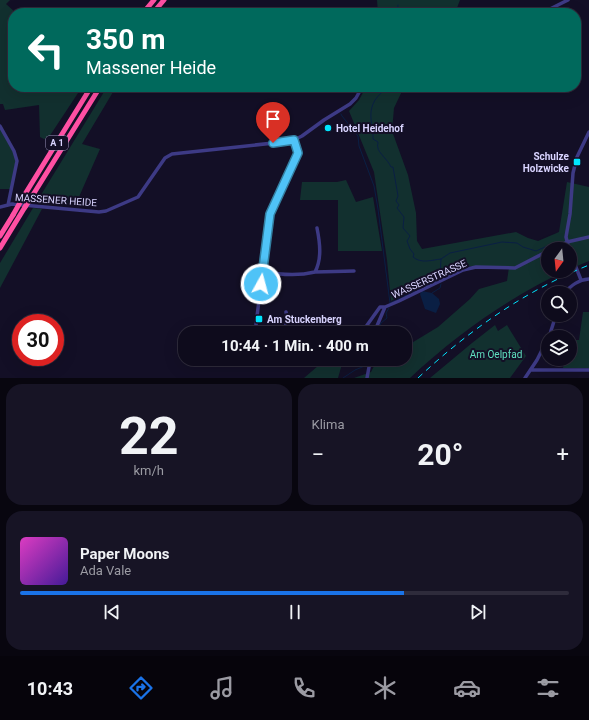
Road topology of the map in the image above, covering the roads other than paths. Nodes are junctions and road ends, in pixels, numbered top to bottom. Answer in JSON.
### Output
{"nodes":[{"id":1,"x":154,"y":0,"type":"edge"},
{"id":2,"x":164,"y":0,"type":"edge"},
{"id":3,"x":568,"y":0,"type":"edge"},
{"id":4,"x":147,"y":8,"type":"edge"},
{"id":5,"x":157,"y":8,"type":"edge"},
{"id":6,"x":552,"y":8,"type":"edge"},
{"id":7,"x":88,"y":92,"type":"edge"},
{"id":8,"x":97,"y":92,"type":"edge"},
{"id":9,"x":359,"y":92,"type":"edge"},
{"id":10,"x":0,"y":126,"type":"edge"},
{"id":11,"x":589,"y":132,"type":"edge"},
{"id":12,"x":294,"y":140,"type":"junction"},
{"id":13,"x":8,"y":205,"type":"junction"},
{"id":14,"x":0,"y":207,"type":"edge"},
{"id":15,"x":12,"y":215,"type":"junction"},
{"id":16,"x":317,"y":228,"type":"dead end"},
{"id":17,"x":0,"y":231,"type":"edge"},
{"id":18,"x":0,"y":236,"type":"edge"},
{"id":19,"x":589,"y":237,"type":"edge"},
{"id":20,"x":567,"y":242,"type":"joint"},
{"id":21,"x":0,"y":248,"type":"edge"},
{"id":22,"x":541,"y":255,"type":"edge"},
{"id":23,"x":577,"y":269,"type":"edge"},
{"id":24,"x":263,"y":271,"type":"junction"},
{"id":25,"x":354,"y":271,"type":"dead end"},
{"id":26,"x":315,"y":272,"type":"junction"},
{"id":27,"x":589,"y":279,"type":"edge"},
{"id":28,"x":581,"y":280,"type":"junction"},
{"id":29,"x":571,"y":286,"type":"edge"},
{"id":30,"x":384,"y":307,"type":"junction"},
{"id":31,"x":286,"y":312,"type":"dead end"},
{"id":32,"x":257,"y":326,"type":"edge"},
{"id":33,"x":286,"y":326,"type":"edge"},
{"id":34,"x":367,"y":326,"type":"edge"},
{"id":35,"x":377,"y":326,"type":"edge"},
{"id":36,"x":541,"y":351,"type":"edge"},
{"id":37,"x":368,"y":366,"type":"edge"},
{"id":38,"x":531,"y":370,"type":"junction"},
{"id":39,"x":589,"y":370,"type":"edge"},
{"id":40,"x":367,"y":378,"type":"edge"},
{"id":41,"x":525,"y":378,"type":"edge"}],
"edges":[{"from":1,"to":4,"type":"highway"},
{"from":2,"to":5,"type":"highway"},
{"from":3,"to":6,"type":"street"},
{"from":7,"to":15,"type":"highway","number":"A 1","bridge":true},
{"from":8,"to":21,"type":"highway","number":"A 1","bridge":true},
{"from":9,"to":12,"type":"street","name":"MASSENER HEIDE"},
{"from":10,"to":13,"type":"street"},
{"from":11,"to":20,"type":"street"},
{"from":12,"to":13,"type":"street","name":"MASSENER HEIDE"},
{"from":12,"to":24,"type":"street"},
{"from":13,"to":14,"type":"street","name":"MASSENER HEIDE"},
{"from":15,"to":17,"type":"highway"},
{"from":15,"to":18,"type":"highway","number":"A 1"},
{"from":16,"to":26,"type":"street"},
{"from":19,"to":20,"type":"street"},
{"from":22,"to":30,"type":"street","name":"WASSERSTRASSE"},
{"from":23,"to":28,"type":"street"},
{"from":24,"to":26,"type":"street"},
{"from":24,"to":32,"type":"street"},
{"from":25,"to":26,"type":"street"},
{"from":27,"to":28,"type":"street"},
{"from":28,"to":29,"type":"street"},
{"from":30,"to":34,"type":"street"},
{"from":30,"to":35,"type":"street","name":"WASSERSTRASSE"},
{"from":31,"to":33,"type":"street"},
{"from":36,"to":38,"type":"street"},
{"from":37,"to":40,"type":"street"},
{"from":38,"to":39,"type":"street"},
{"from":38,"to":41,"type":"street"}]}
